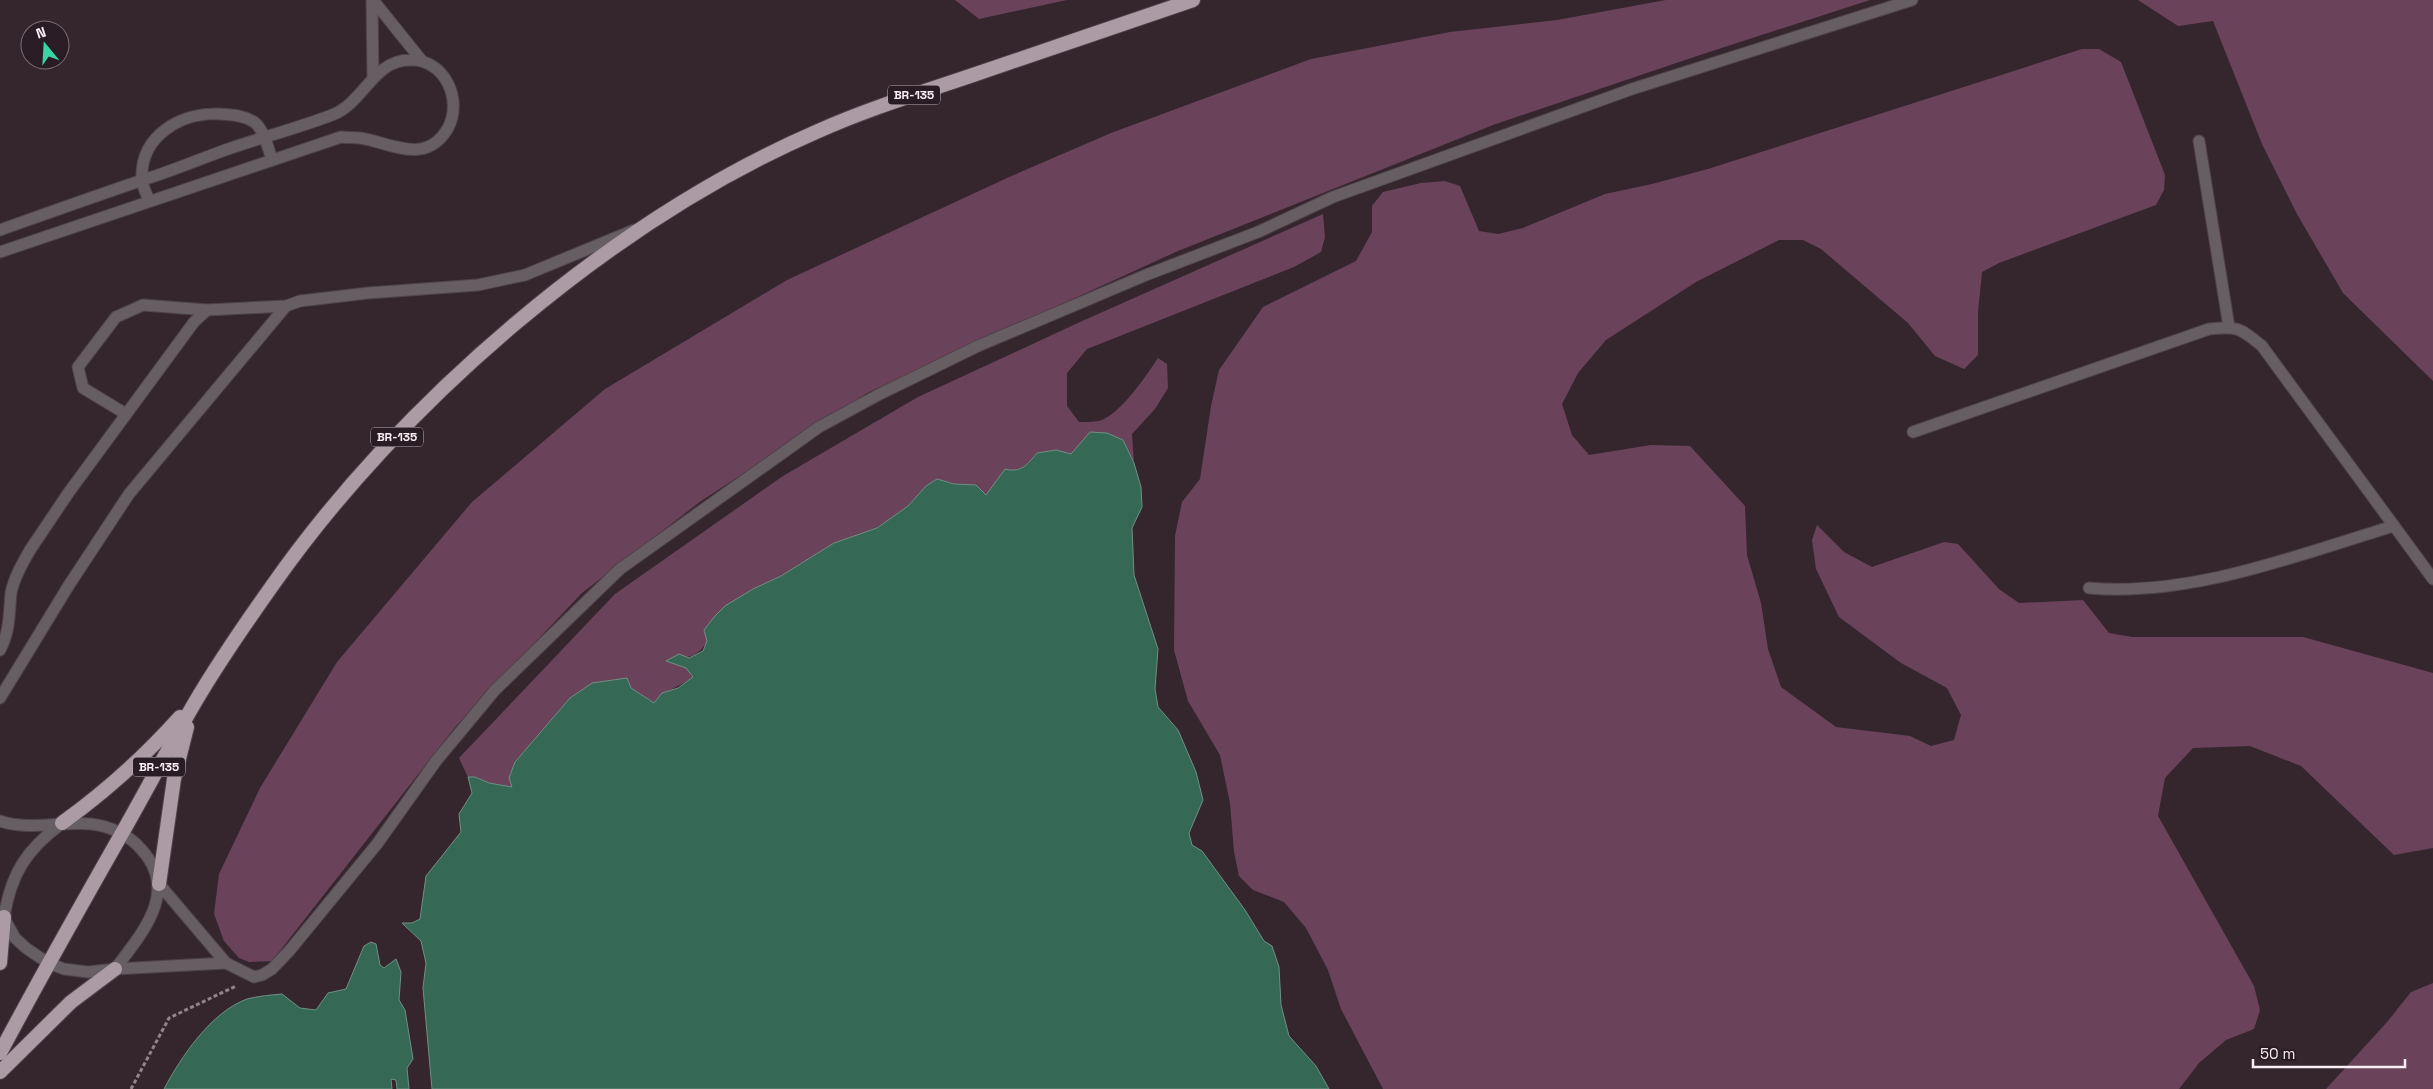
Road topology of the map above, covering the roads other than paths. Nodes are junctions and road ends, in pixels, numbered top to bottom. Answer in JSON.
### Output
{"nodes":[{"id":1,"x":372,"y":0,"type":"edge"},
{"id":2,"x":1193,"y":0,"type":"edge"},
{"id":3,"x":1912,"y":0,"type":"edge"},
{"id":4,"x":422,"y":61,"type":"junction"},
{"id":5,"x":373,"y":78,"type":"junction"},
{"id":6,"x":264,"y":137,"type":"junction"},
{"id":7,"x":2199,"y":141,"type":"dead end"},
{"id":8,"x":272,"y":160,"type":"junction"},
{"id":9,"x":142,"y":181,"type":"junction"},
{"id":10,"x":149,"y":201,"type":"junction"},
{"id":11,"x":650,"y":223,"type":"junction"},
{"id":12,"x":0,"y":230,"type":"edge"},
{"id":13,"x":0,"y":252,"type":"edge"},
{"id":14,"x":286,"y":306,"type":"junction"},
{"id":15,"x":206,"y":310,"type":"junction"},
{"id":16,"x":2229,"y":327,"type":"junction"},
{"id":17,"x":126,"y":414,"type":"junction"},
{"id":18,"x":1913,"y":432,"type":"dead end"},
{"id":19,"x":2394,"y":526,"type":"junction"},
{"id":20,"x":2433,"y":579,"type":"edge"},
{"id":21,"x":2090,"y":588,"type":"dead end"},
{"id":22,"x":0,"y":650,"type":"edge"},
{"id":23,"x":0,"y":698,"type":"edge"},
{"id":24,"x":196,"y":700,"type":"junction"},
{"id":25,"x":0,"y":821,"type":"edge"},
{"id":26,"x":62,"y":823,"type":"junction"},
{"id":27,"x":122,"y":833,"type":"junction"},
{"id":28,"x":160,"y":884,"type":"junction"},
{"id":29,"x":2,"y":914,"type":"edge"},
{"id":30,"x":0,"y":963,"type":"edge"},
{"id":31,"x":48,"y":963,"type":"junction"},
{"id":32,"x":226,"y":963,"type":"junction"},
{"id":33,"x":115,"y":969,"type":"junction"},
{"id":34,"x":0,"y":1053,"type":"edge"},
{"id":35,"x":0,"y":1072,"type":"edge"}],
"edges":[{"from":1,"to":4,"type":"lane"},
{"from":1,"to":5,"type":"lane"},
{"from":2,"to":11,"type":"highway","number":"BR-135"},
{"from":3,"to":32,"type":"lane"},
{"from":4,"to":5,"type":"lane"},
{"from":4,"to":8,"type":"lane"},
{"from":5,"to":6,"type":"lane"},
{"from":6,"to":8,"type":"lane"},
{"from":6,"to":9,"type":"lane"},
{"from":6,"to":9,"type":"lane"},
{"from":7,"to":16,"type":"lane"},
{"from":8,"to":10,"type":"lane"},
{"from":9,"to":10,"type":"lane"},
{"from":9,"to":12,"type":"lane"},
{"from":10,"to":13,"type":"lane"},
{"from":11,"to":14,"type":"lane"},
{"from":11,"to":24,"type":"highway","number":"BR-135"},
{"from":14,"to":15,"type":"lane"},
{"from":14,"to":23,"type":"lane"},
{"from":15,"to":17,"type":"lane"},
{"from":15,"to":17,"type":"lane"},
{"from":16,"to":18,"type":"lane"},
{"from":16,"to":19,"type":"lane"},
{"from":17,"to":22,"type":"lane"},
{"from":19,"to":20,"type":"lane"},
{"from":19,"to":21,"type":"lane"},
{"from":24,"to":26,"type":"highway"},
{"from":24,"to":27,"type":"highway","number":"BR-135"},
{"from":24,"to":28,"type":"highway"},
{"from":25,"to":26,"type":"lane"},
{"from":26,"to":27,"type":"lane"},
{"from":26,"to":29,"type":"lane"},
{"from":27,"to":28,"type":"lane"},
{"from":27,"to":31,"type":"highway","number":"BR-135"},
{"from":28,"to":32,"type":"lane"},
{"from":28,"to":33,"type":"lane"},
{"from":29,"to":30,"type":"highway"},
{"from":29,"to":31,"type":"lane"},
{"from":31,"to":33,"type":"lane"},
{"from":31,"to":34,"type":"highway","number":"BR-135"},
{"from":32,"to":33,"type":"lane"},
{"from":33,"to":35,"type":"highway"}]}
